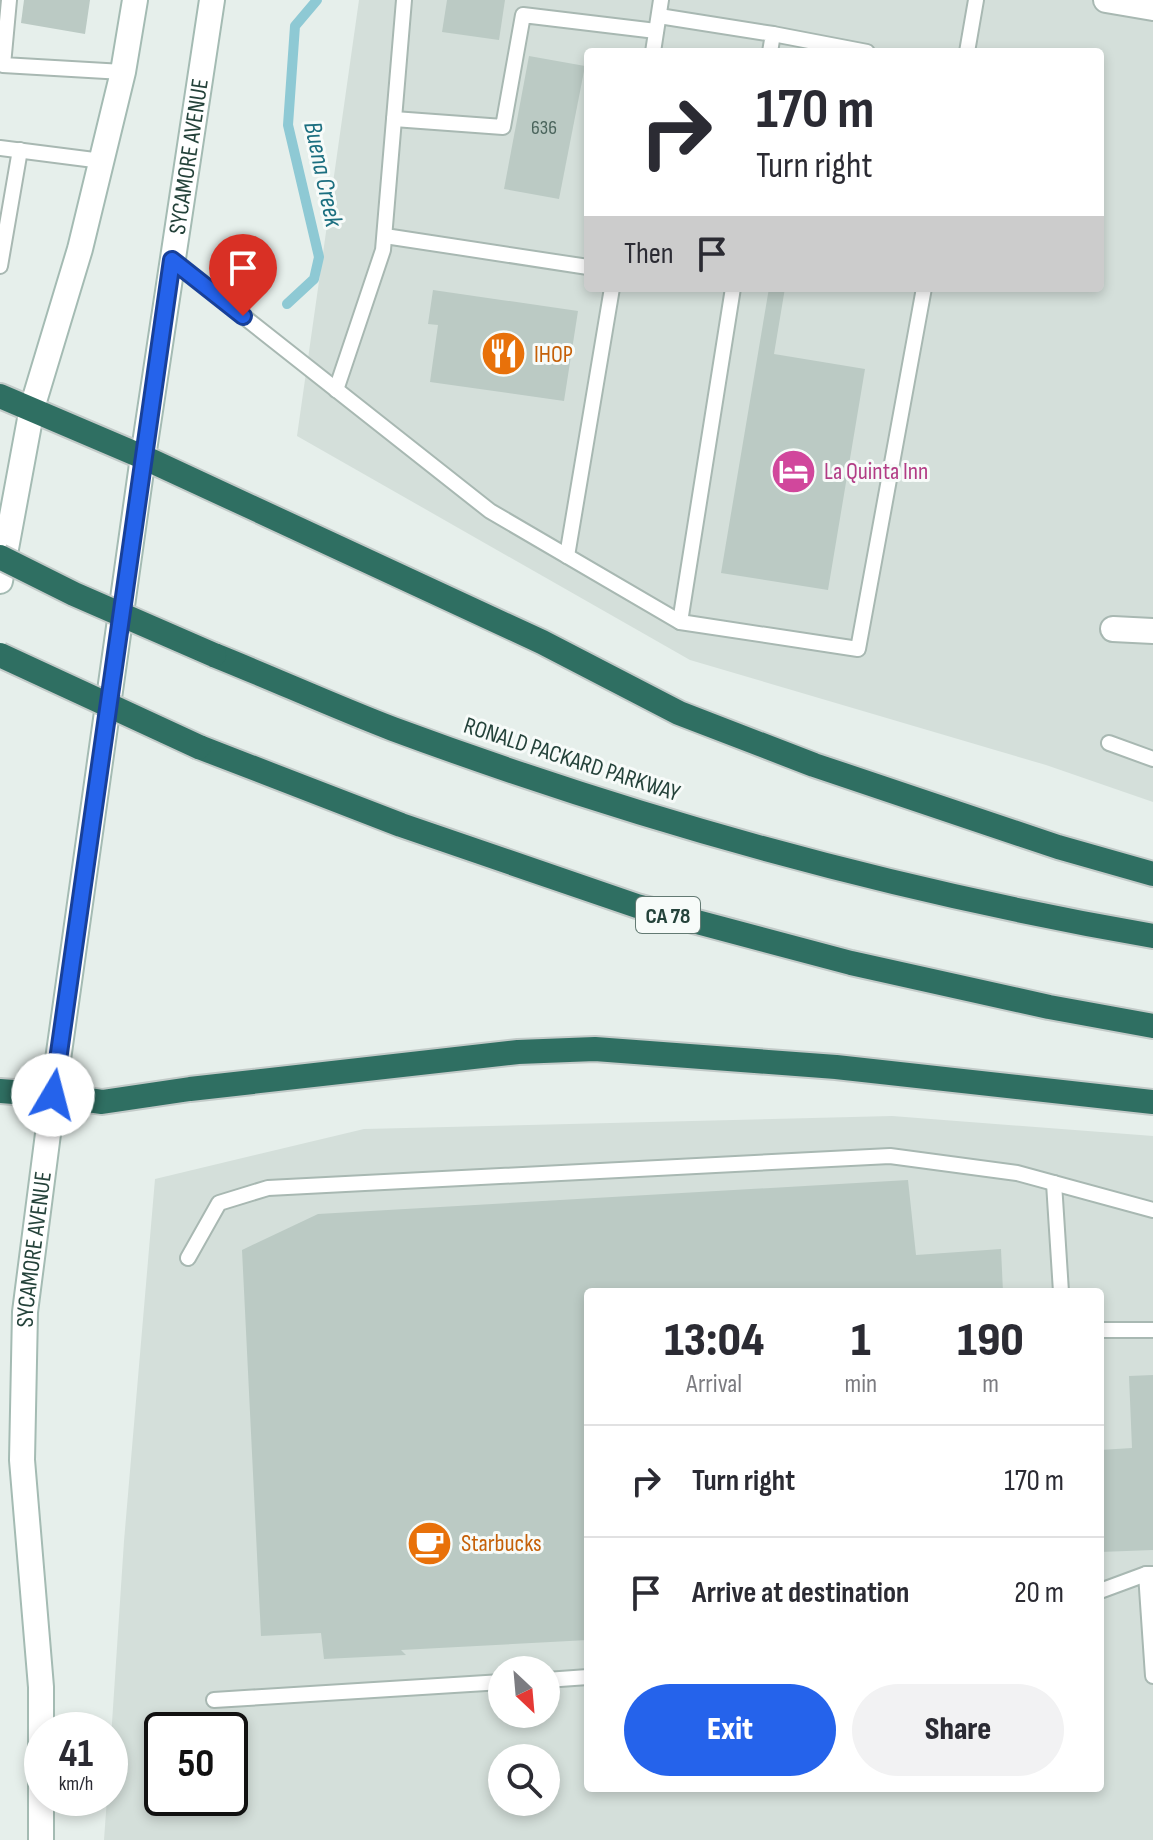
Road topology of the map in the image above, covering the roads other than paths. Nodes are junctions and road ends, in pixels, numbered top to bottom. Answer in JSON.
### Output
{"nodes":[{"id":1,"x":9,"y":0,"type":"edge"},
{"id":2,"x":135,"y":0,"type":"edge"},
{"id":3,"x":212,"y":0,"type":"edge"},
{"id":4,"x":404,"y":0,"type":"edge"},
{"id":5,"x":661,"y":0,"type":"edge"},
{"id":6,"x":976,"y":0,"type":"edge"},
{"id":7,"x":1106,"y":0,"type":"edge"},
{"id":8,"x":1153,"y":8,"type":"edge"},
{"id":9,"x":659,"y":16,"type":"junction"},
{"id":10,"x":656,"y":31,"type":"junction"},
{"id":11,"x":773,"y":34,"type":"junction"},
{"id":12,"x":654,"y":48,"type":"edge"},
{"id":13,"x":771,"y":48,"type":"edge"},
{"id":14,"x":846,"y":48,"type":"edge"},
{"id":15,"x":968,"y":48,"type":"edge"},
{"id":16,"x":1,"y":65,"type":"edge"},
{"id":17,"x":123,"y":72,"type":"junction"},
{"id":18,"x":394,"y":119,"type":"junction"},
{"id":19,"x":0,"y":148,"type":"edge"},
{"id":20,"x":20,"y":150,"type":"junction"},
{"id":21,"x":102,"y":161,"type":"junction"},
{"id":22,"x":385,"y":236,"type":"junction"},
{"id":23,"x":172,"y":260,"type":"junction"},
{"id":24,"x":0,"y":266,"type":"edge"},
{"id":25,"x":584,"y":266,"type":"edge"},
{"id":26,"x":611,"y":292,"type":"edge"},
{"id":27,"x":732,"y":292,"type":"edge"},
{"id":28,"x":923,"y":292,"type":"edge"},
{"id":29,"x":336,"y":390,"type":"junction"},
{"id":30,"x":0,"y":396,"type":"edge"},
{"id":31,"x":32,"y":408,"type":"junction"},
{"id":32,"x":143,"y":457,"type":"junction"},
{"id":33,"x":567,"y":556,"type":"junction"},
{"id":34,"x":0,"y":557,"type":"edge"},
{"id":35,"x":0,"y":581,"type":"edge"},
{"id":36,"x":680,"y":622,"type":"junction"},
{"id":37,"x":1113,"y":629,"type":"dead end"},
{"id":38,"x":1153,"y":631,"type":"edge"},
{"id":39,"x":0,"y":655,"type":"edge"},
{"id":40,"x":1109,"y":743,"type":"dead end"},
{"id":41,"x":1153,"y":759,"type":"edge"},
{"id":42,"x":1153,"y":874,"type":"edge"},
{"id":43,"x":1153,"y":936,"type":"edge"},
{"id":44,"x":1153,"y":1026,"type":"edge"},
{"id":45,"x":0,"y":1091,"type":"edge"},
{"id":46,"x":53,"y":1095,"type":"junction"},
{"id":47,"x":1153,"y":1102,"type":"edge"},
{"id":48,"x":1054,"y":1183,"type":"junction"},
{"id":49,"x":1153,"y":1210,"type":"edge"},
{"id":50,"x":188,"y":1258,"type":"dead end"},
{"id":51,"x":1061,"y":1288,"type":"edge"},
{"id":52,"x":1104,"y":1330,"type":"edge"},
{"id":53,"x":1153,"y":1330,"type":"edge"},
{"id":54,"x":1149,"y":1574,"type":"edge"},
{"id":55,"x":1104,"y":1590,"type":"edge"},
{"id":56,"x":1153,"y":1676,"type":"edge"},
{"id":57,"x":584,"y":1677,"type":"edge"},
{"id":58,"x":560,"y":1679,"type":"edge"},
{"id":59,"x":488,"y":1683,"type":"edge"},
{"id":60,"x":214,"y":1700,"type":"dead end"},
{"id":61,"x":41,"y":1840,"type":"edge"}],
"edges":[{"from":1,"to":16,"type":"lane"},
{"from":2,"to":17,"type":"main road"},
{"from":3,"to":23,"type":"main road","name":"SYCAMORE AVENUE"},
{"from":4,"to":18,"type":"lane"},
{"from":5,"to":9,"type":"lane"},
{"from":6,"to":15,"type":"lane"},
{"from":7,"to":8,"type":"main road"},
{"from":9,"to":10,"type":"lane"},
{"from":9,"to":11,"type":"lane"},
{"from":10,"to":12,"type":"lane"},
{"from":10,"to":18,"type":"lane"},
{"from":11,"to":13,"type":"lane"},
{"from":11,"to":14,"type":"lane"},
{"from":16,"to":17,"type":"lane"},
{"from":17,"to":21,"type":"main road"},
{"from":18,"to":22,"type":"lane"},
{"from":19,"to":20,"type":"lane"},
{"from":20,"to":21,"type":"lane"},
{"from":20,"to":24,"type":"lane"},
{"from":21,"to":31,"type":"main road"},
{"from":22,"to":25,"type":"lane"},
{"from":22,"to":29,"type":"lane"},
{"from":23,"to":29,"type":"lane"},
{"from":23,"to":32,"type":"main road","name":"SYCAMORE AVENUE"},
{"from":26,"to":33,"type":"lane"},
{"from":27,"to":36,"type":"lane"},
{"from":28,"to":36,"type":"lane"},
{"from":29,"to":33,"type":"lane"},
{"from":30,"to":31,"type":"highway"},
{"from":31,"to":32,"type":"highway"},
{"from":31,"to":35,"type":"main road"},
{"from":32,"to":42,"type":"highway"},
{"from":32,"to":46,"type":"main road","name":"SYCAMORE AVENUE"},
{"from":33,"to":36,"type":"lane"},
{"from":34,"to":43,"type":"highway","name":"RONALD PACKARD PARKWAY","bridge":true},
{"from":37,"to":38,"type":"main road"},
{"from":39,"to":44,"type":"highway","number":"CA 78","bridge":true},
{"from":40,"to":41,"type":"lane"},
{"from":45,"to":46,"type":"highway"},
{"from":46,"to":47,"type":"highway"},
{"from":46,"to":61,"type":"main road","name":"SYCAMORE AVENUE"},
{"from":48,"to":49,"type":"lane"},
{"from":48,"to":50,"type":"lane"},
{"from":48,"to":51,"type":"lane"},
{"from":52,"to":53,"type":"lane"},
{"from":54,"to":55,"type":"lane"},
{"from":54,"to":56,"type":"lane"},
{"from":57,"to":58,"type":"lane"},
{"from":59,"to":60,"type":"lane"}]}
